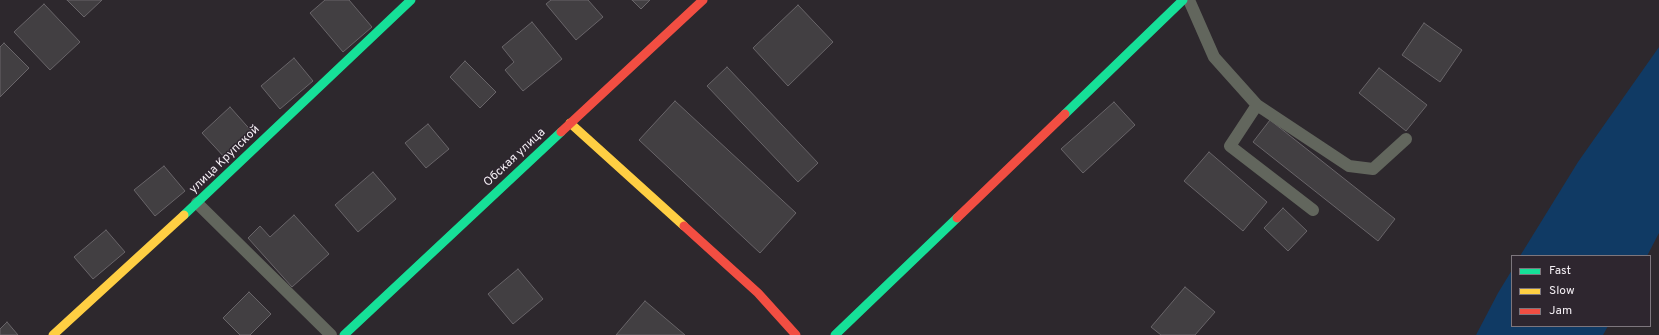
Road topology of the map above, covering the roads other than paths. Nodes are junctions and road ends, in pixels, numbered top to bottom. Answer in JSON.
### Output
{"nodes":[{"id":1,"x":410,"y":0,"type":"edge"},
{"id":2,"x":703,"y":0,"type":"edge"},
{"id":3,"x":1183,"y":0,"type":"edge"},
{"id":4,"x":1189,"y":0,"type":"edge"},
{"id":5,"x":1257,"y":105,"type":"junction"},
{"id":6,"x":570,"y":123,"type":"junction"},
{"id":7,"x":1406,"y":139,"type":"dead end"},
{"id":8,"x":197,"y":203,"type":"junction"},
{"id":9,"x":1313,"y":210,"type":"dead end"},
{"id":10,"x":53,"y":335,"type":"edge"},
{"id":11,"x":331,"y":335,"type":"edge"},
{"id":12,"x":344,"y":335,"type":"edge"},
{"id":13,"x":796,"y":335,"type":"edge"},
{"id":14,"x":835,"y":335,"type":"edge"}],
"edges":[{"from":1,"to":8,"type":"street","name":"улица Крупской"},
{"from":2,"to":6,"type":"street","name":"Обская улица"},
{"from":3,"to":14,"type":"street"},
{"from":4,"to":5,"type":"lane"},
{"from":5,"to":7,"type":"lane"},
{"from":5,"to":9,"type":"lane"},
{"from":6,"to":12,"type":"street","name":"Обская улица"},
{"from":6,"to":13,"type":"street"},
{"from":8,"to":10,"type":"street","name":"улица Крупской"},
{"from":8,"to":11,"type":"lane"}]}
